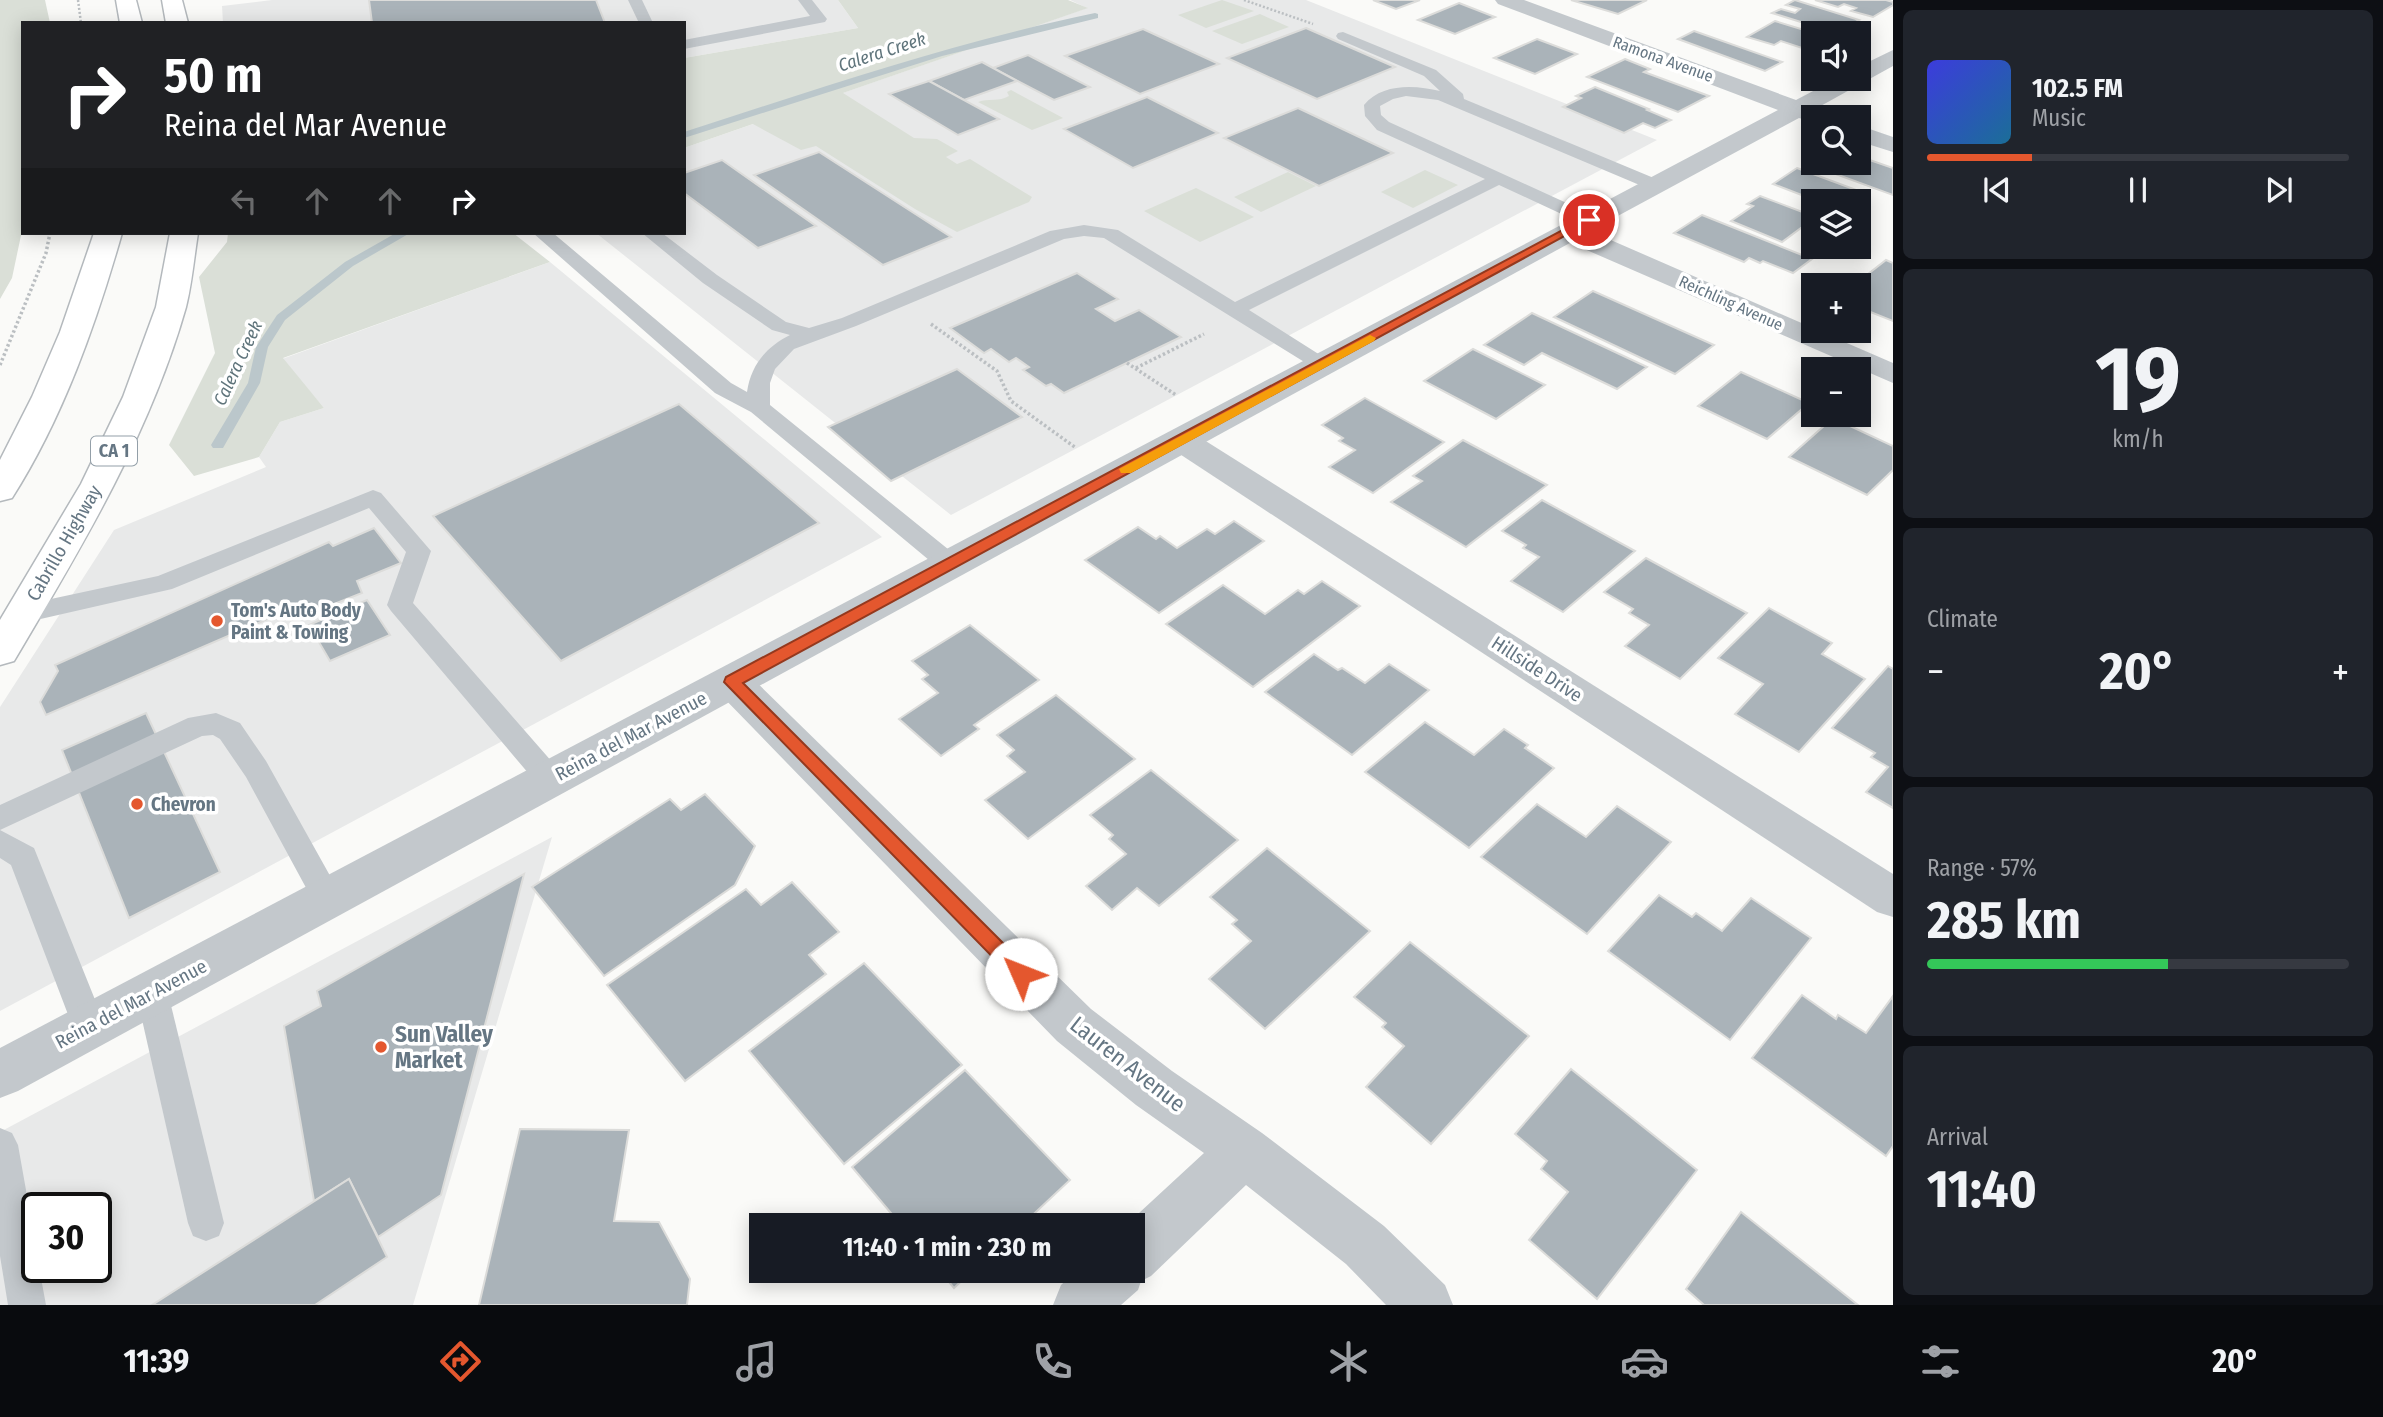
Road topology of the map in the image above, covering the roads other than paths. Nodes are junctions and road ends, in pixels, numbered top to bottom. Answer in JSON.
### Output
{"nodes":[{"id":1,"x":126,"y":0,"type":"edge"},
{"id":2,"x":172,"y":0,"type":"edge"},
{"id":3,"x":635,"y":0,"type":"edge"},
{"id":4,"x":805,"y":0,"type":"edge"},
{"id":5,"x":1505,"y":0,"type":"edge"},
{"id":6,"x":131,"y":21,"type":"edge"},
{"id":7,"x":177,"y":21,"type":"edge"},
{"id":8,"x":645,"y":21,"type":"edge"},
{"id":9,"x":1343,"y":36,"type":"road end"},
{"id":10,"x":686,"y":45,"type":"edge"},
{"id":11,"x":1893,"y":57,"type":"edge"},
{"id":12,"x":1871,"y":69,"type":"edge"},
{"id":13,"x":1837,"y":91,"type":"edge"},
{"id":14,"x":1463,"y":103,"type":"junction"},
{"id":15,"x":1819,"y":105,"type":"edge"},
{"id":16,"x":1801,"y":110,"type":"edge"},
{"id":17,"x":1801,"y":117,"type":"edge"},
{"id":18,"x":1871,"y":137,"type":"edge"},
{"id":19,"x":1893,"y":145,"type":"edge"},
{"id":20,"x":1498,"y":179,"type":"junction"},
{"id":21,"x":1655,"y":185,"type":"junction"},
{"id":22,"x":1579,"y":226,"type":"junction"},
{"id":23,"x":107,"y":235,"type":"edge"},
{"id":24,"x":184,"y":235,"type":"edge"},
{"id":25,"x":544,"y":235,"type":"edge"},
{"id":26,"x":654,"y":235,"type":"edge"},
{"id":27,"x":1238,"y":313,"type":"junction"},
{"id":28,"x":811,"y":335,"type":"junction"},
{"id":29,"x":1321,"y":365,"type":"junction"},
{"id":30,"x":1893,"y":374,"type":"edge"},
{"id":31,"x":759,"y":407,"type":"junction"},
{"id":32,"x":1181,"y":440,"type":"junction"},
{"id":33,"x":0,"y":490,"type":"edge"},
{"id":34,"x":950,"y":564,"type":"junction"},
{"id":35,"x":23,"y":614,"type":"junction"},
{"id":36,"x":0,"y":651,"type":"edge"},
{"id":37,"x":732,"y":682,"type":"junction"},
{"id":38,"x":550,"y":779,"type":"junction"},
{"id":39,"x":0,"y":818,"type":"edge"},
{"id":40,"x":0,"y":842,"type":"edge"},
{"id":41,"x":1893,"y":898,"type":"edge"},
{"id":42,"x":328,"y":899,"type":"junction"},
{"id":43,"x":152,"y":993,"type":"junction"},
{"id":44,"x":89,"y":1027,"type":"junction"},
{"id":45,"x":0,"y":1074,"type":"edge"},
{"id":46,"x":0,"y":1145,"type":"edge"},
{"id":47,"x":1244,"y":1151,"type":"junction"},
{"id":48,"x":206,"y":1223,"type":"dead end"},
{"id":49,"x":1145,"y":1245,"type":"edge"},
{"id":50,"x":9,"y":1259,"type":"edge"},
{"id":51,"x":1104,"y":1283,"type":"edge"},
{"id":52,"x":27,"y":1305,"type":"edge"},
{"id":53,"x":1081,"y":1305,"type":"edge"},
{"id":54,"x":1425,"y":1305,"type":"edge"}],
"edges":[{"from":1,"to":6,"type":"highway"},
{"from":2,"to":7,"type":"highway"},
{"from":3,"to":8,"type":"lane"},
{"from":4,"to":10,"type":"lane"},
{"from":5,"to":16,"type":"street","name":"Ramona Avenue"},
{"from":9,"to":14,"type":"lane"},
{"from":11,"to":12,"type":"street"},
{"from":13,"to":15,"type":"street","name":"Reina del Mar Avenue"},
{"from":14,"to":20,"type":"lane"},
{"from":14,"to":21,"type":"lane"},
{"from":17,"to":21,"type":"street","name":"Reina del Mar Avenue"},
{"from":18,"to":19,"type":"street"},
{"from":20,"to":22,"type":"lane"},
{"from":20,"to":27,"type":"lane"},
{"from":21,"to":22,"type":"street","name":"Reina del Mar Avenue"},
{"from":22,"to":29,"type":"street","name":"Reina del Mar Avenue"},
{"from":22,"to":30,"type":"street","name":"Reichling Avenue"},
{"from":23,"to":33,"type":"highway"},
{"from":24,"to":35,"type":"highway","name":"Cabrillo Highway","number":"CA 1"},
{"from":25,"to":31,"type":"lane"},
{"from":26,"to":28,"type":"lane"},
{"from":27,"to":28,"type":"lane"},
{"from":27,"to":29,"type":"lane"},
{"from":28,"to":31,"type":"lane"},
{"from":29,"to":32,"type":"street","name":"Reina del Mar Avenue"},
{"from":31,"to":34,"type":"lane"},
{"from":32,"to":34,"type":"street","name":"Reina del Mar Avenue"},
{"from":32,"to":41,"type":"street","name":"Hillside Drive"},
{"from":34,"to":37,"type":"street","name":"Reina del Mar Avenue"},
{"from":35,"to":36,"type":"highway","name":"Cabrillo Highway","number":"CA 1"},
{"from":35,"to":38,"type":"lane"},
{"from":37,"to":38,"type":"street","name":"Reina del Mar Avenue"},
{"from":37,"to":47,"type":"street","name":"Lauren Avenue"},
{"from":38,"to":42,"type":"street","name":"Reina del Mar Avenue"},
{"from":39,"to":42,"type":"lane"},
{"from":40,"to":44,"type":"lane"},
{"from":42,"to":43,"type":"street","name":"Reina del Mar Avenue"},
{"from":43,"to":44,"type":"street","name":"Reina del Mar Avenue"},
{"from":43,"to":48,"type":"lane"},
{"from":44,"to":45,"type":"street","name":"Reina del Mar Avenue"},
{"from":46,"to":50,"type":"lane"},
{"from":47,"to":49,"type":"street"},
{"from":47,"to":54,"type":"street","name":"Lauren Avenue"},
{"from":50,"to":52,"type":"lane"},
{"from":51,"to":53,"type":"street"}]}
